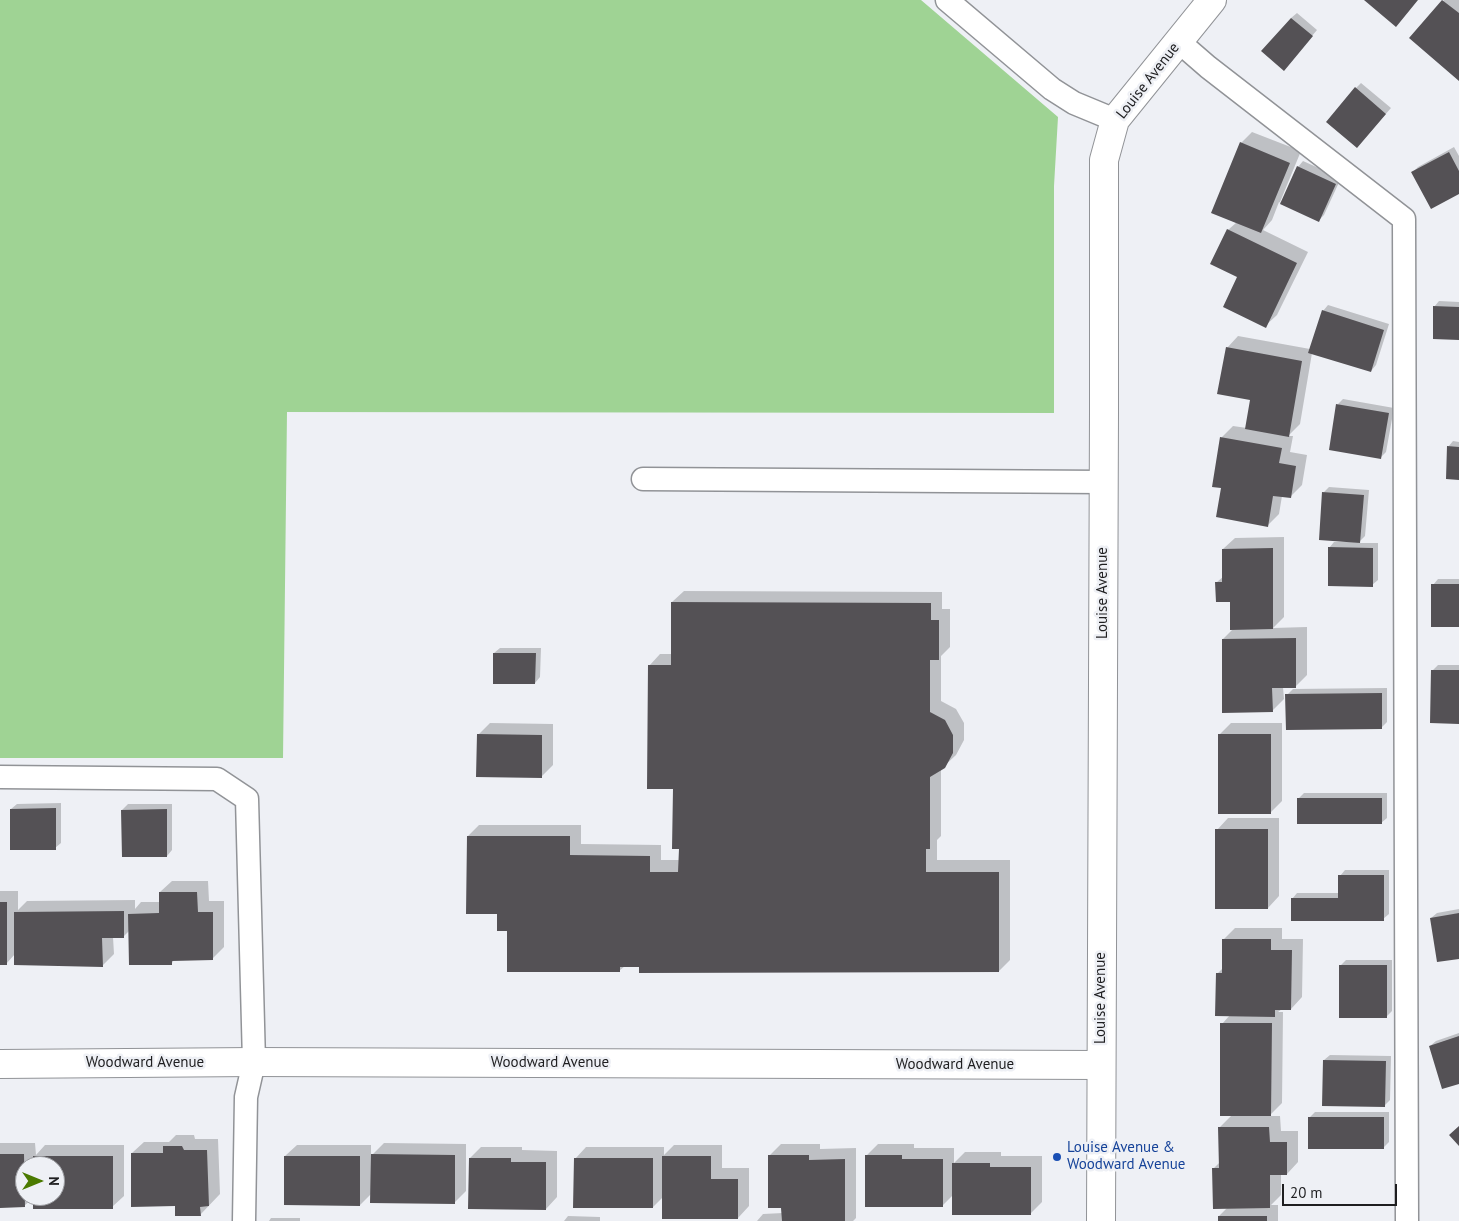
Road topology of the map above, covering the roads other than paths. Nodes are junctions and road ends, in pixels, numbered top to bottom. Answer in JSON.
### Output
{"nodes":[{"id":1,"x":947,"y":0,"type":"edge"},
{"id":2,"x":1212,"y":0,"type":"edge"},
{"id":3,"x":1178,"y":42,"type":"junction"},
{"id":4,"x":1115,"y":120,"type":"junction"},
{"id":5,"x":643,"y":479,"type":"dead end"},
{"id":6,"x":1104,"y":482,"type":"junction"},
{"id":7,"x":0,"y":777,"type":"edge"},
{"id":8,"x":254,"y":1062,"type":"junction"},
{"id":9,"x":0,"y":1064,"type":"edge"},
{"id":10,"x":1101,"y":1065,"type":"junction"},
{"id":11,"x":244,"y":1221,"type":"edge"},
{"id":12,"x":1101,"y":1221,"type":"edge"},
{"id":13,"x":1407,"y":1221,"type":"edge"}],
"edges":[{"from":1,"to":4,"type":"lane"},
{"from":2,"to":3,"type":"street","name":"Louise Avenue"},
{"from":3,"to":4,"type":"street","name":"Louise Avenue"},
{"from":3,"to":13,"type":"lane"},
{"from":4,"to":6,"type":"street","name":"Louise Avenue"},
{"from":5,"to":6,"type":"lane"},
{"from":6,"to":10,"type":"street","name":"Louise Avenue"},
{"from":7,"to":8,"type":"lane"},
{"from":8,"to":9,"type":"street","name":"Woodward Avenue"},
{"from":8,"to":10,"type":"street","name":"Woodward Avenue"},
{"from":8,"to":11,"type":"lane"},
{"from":10,"to":12,"type":"street","name":"Louise Avenue"}]}
